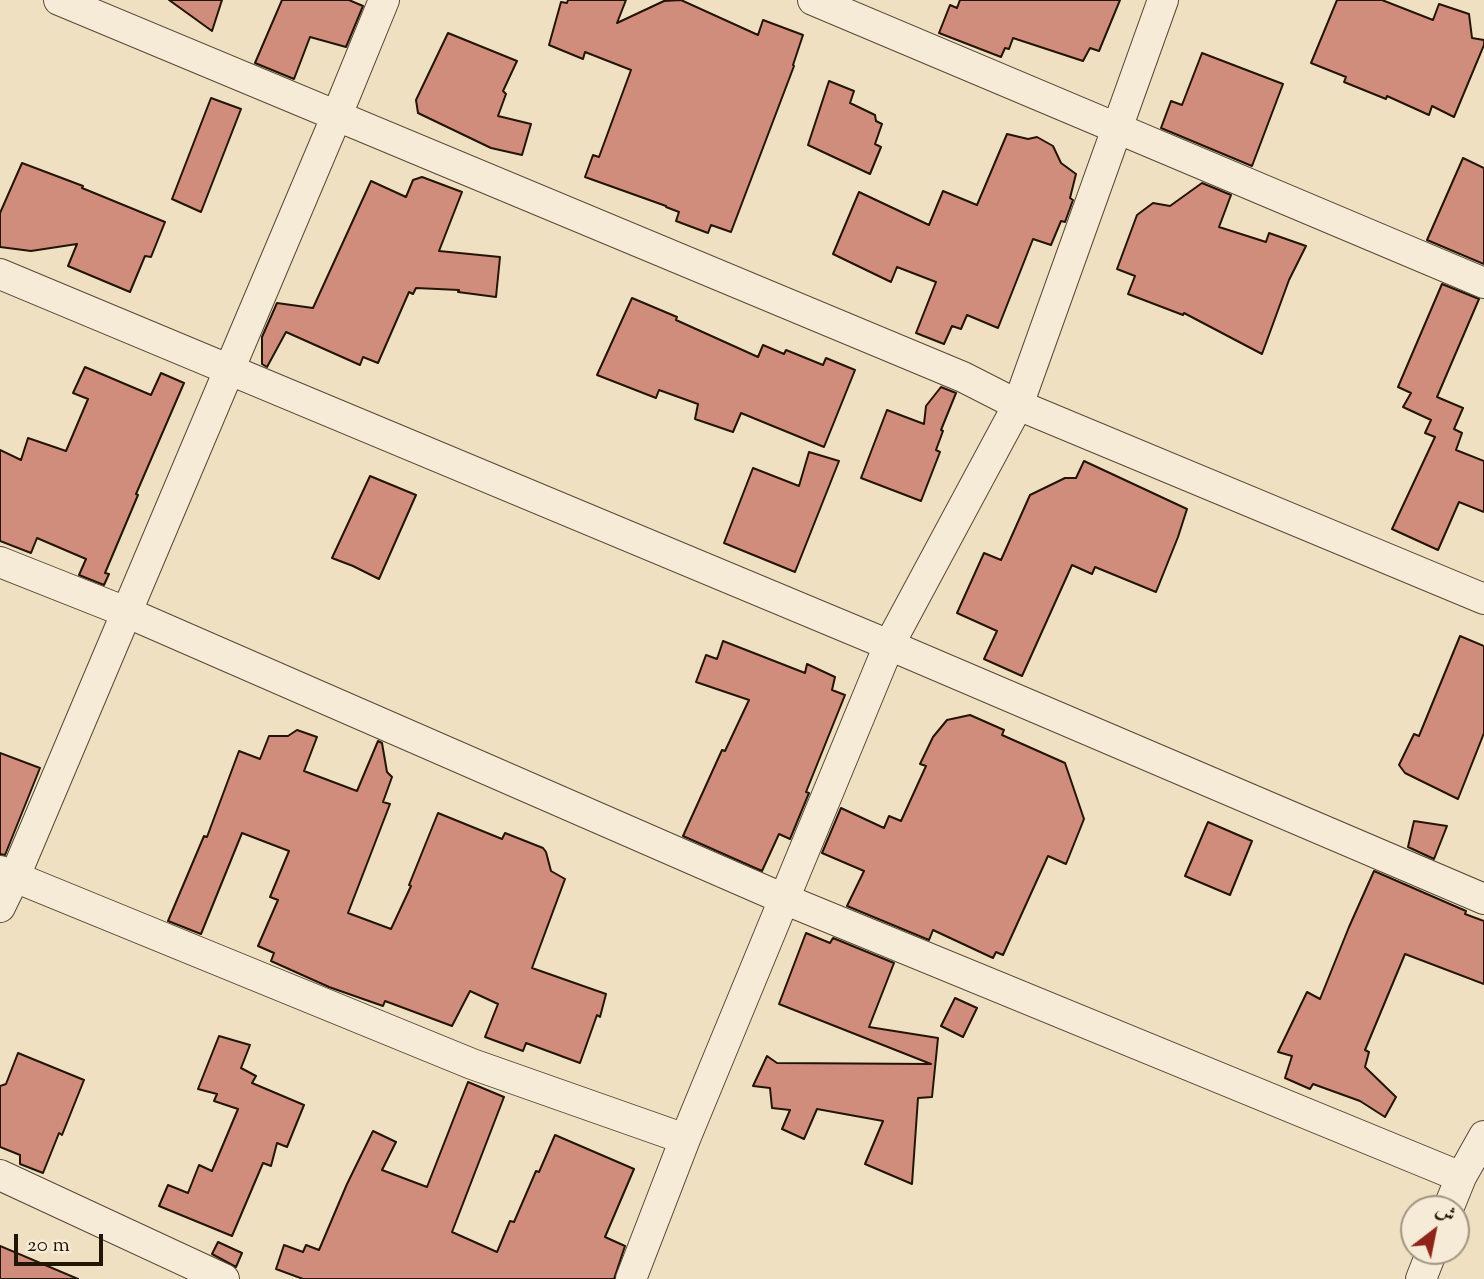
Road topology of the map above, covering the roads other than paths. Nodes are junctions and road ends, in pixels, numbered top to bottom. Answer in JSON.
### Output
{"nodes":[{"id":1,"x":59,"y":0,"type":"edge"},
{"id":2,"x":384,"y":0,"type":"edge"},
{"id":3,"x":813,"y":0,"type":"edge"},
{"id":4,"x":1163,"y":0,"type":"edge"},
{"id":5,"x":337,"y":116,"type":"junction"},
{"id":6,"x":1117,"y":128,"type":"junction"},
{"id":7,"x":0,"y":274,"type":"edge"},
{"id":8,"x":1484,"y":283,"type":"edge"},
{"id":9,"x":228,"y":370,"type":"junction"},
{"id":10,"x":1018,"y":405,"type":"junction"},
{"id":11,"x":0,"y":562,"type":"edge"},
{"id":12,"x":1484,"y":599,"type":"edge"},
{"id":13,"x":126,"y":612,"type":"junction"},
{"id":14,"x":889,"y":645,"type":"junction"},
{"id":15,"x":7,"y":874,"type":"edge"},
{"id":16,"x":784,"y":899,"type":"junction"},
{"id":17,"x":1484,"y":899,"type":"edge"},
{"id":18,"x":0,"y":907,"type":"edge"},
{"id":19,"x":1484,"y":1136,"type":"edge"},
{"id":20,"x":685,"y":1139,"type":"junction"},
{"id":21,"x":0,"y":1175,"type":"edge"},
{"id":22,"x":1461,"y":1177,"type":"junction"},
{"id":23,"x":1454,"y":1195,"type":"edge"},
{"id":24,"x":224,"y":1279,"type":"edge"},
{"id":25,"x":631,"y":1279,"type":"edge"}],
"edges":[{"from":1,"to":5,"type":"street"},
{"from":2,"to":5,"type":"street"},
{"from":3,"to":6,"type":"street"},
{"from":4,"to":6,"type":"street"},
{"from":5,"to":9,"type":"street"},
{"from":5,"to":10,"type":"street"},
{"from":6,"to":8,"type":"street"},
{"from":6,"to":10,"type":"street"},
{"from":7,"to":9,"type":"street"},
{"from":9,"to":13,"type":"street"},
{"from":9,"to":14,"type":"street"},
{"from":10,"to":12,"type":"street"},
{"from":10,"to":14,"type":"street"},
{"from":11,"to":13,"type":"street"},
{"from":13,"to":15,"type":"street"},
{"from":13,"to":16,"type":"street"},
{"from":14,"to":16,"type":"street"},
{"from":14,"to":17,"type":"street"},
{"from":15,"to":18,"type":"street"},
{"from":15,"to":20,"type":"street"},
{"from":16,"to":20,"type":"street"},
{"from":16,"to":22,"type":"street"},
{"from":19,"to":22,"type":"street"},
{"from":20,"to":25,"type":"street"},
{"from":21,"to":24,"type":"street"},
{"from":22,"to":23,"type":"street"}]}
